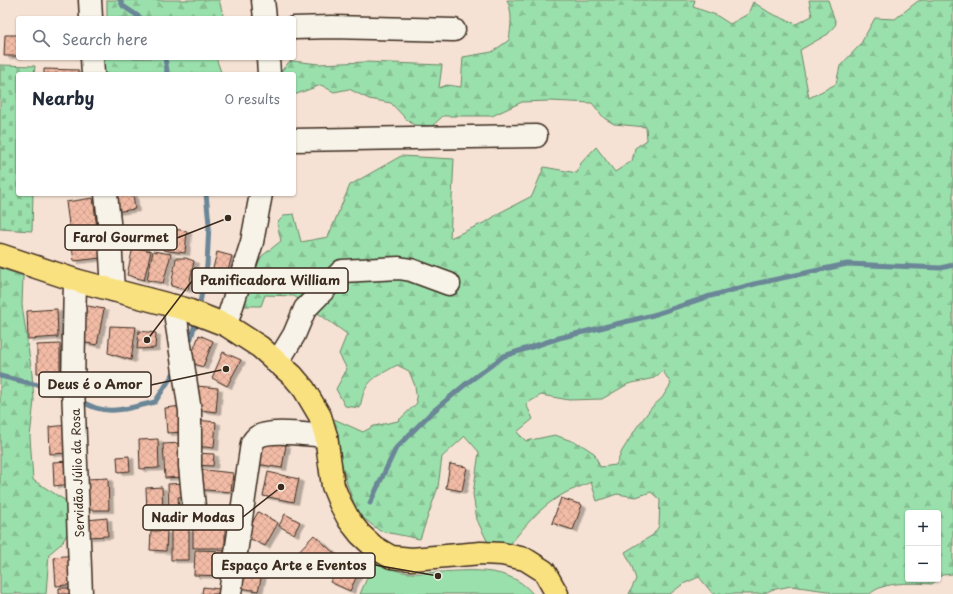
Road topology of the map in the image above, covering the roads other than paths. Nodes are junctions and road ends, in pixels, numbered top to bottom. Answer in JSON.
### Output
{"nodes":[{"id":1,"x":90,"y":0,"type":"edge"},
{"id":2,"x":263,"y":0,"type":"edge"},
{"id":3,"x":91,"y":16,"type":"edge"},
{"id":4,"x":265,"y":16,"type":"edge"},
{"id":5,"x":296,"y":28,"type":"edge"},
{"id":6,"x":454,"y":30,"type":"dead end"},
{"id":7,"x":92,"y":60,"type":"edge"},
{"id":8,"x":268,"y":60,"type":"edge"},
{"id":9,"x":93,"y":72,"type":"edge"},
{"id":10,"x":270,"y":72,"type":"edge"},
{"id":11,"x":536,"y":136,"type":"dead end"},
{"id":12,"x":296,"y":140,"type":"edge"},
{"id":13,"x":106,"y":196,"type":"edge"},
{"id":14,"x":261,"y":196,"type":"edge"},
{"id":15,"x":0,"y":255,"type":"edge"},
{"id":16,"x":75,"y":280,"type":"junction"},
{"id":17,"x":449,"y":284,"type":"dead end"},
{"id":18,"x":113,"y":290,"type":"junction"},
{"id":19,"x":188,"y":311,"type":"junction"},
{"id":20,"x":226,"y":325,"type":"junction"},
{"id":21,"x":277,"y":363,"type":"junction"},
{"id":22,"x":326,"y":436,"type":"junction"},
{"id":23,"x":195,"y":517,"type":"dead end"},
{"id":24,"x":81,"y":594,"type":"edge"},
{"id":25,"x":230,"y":594,"type":"edge"},
{"id":26,"x":557,"y":594,"type":"edge"}],
"edges":[{"from":1,"to":3,"type":"street"},
{"from":2,"to":4,"type":"street"},
{"from":5,"to":6,"type":"street"},
{"from":7,"to":9,"type":"street"},
{"from":8,"to":10,"type":"street"},
{"from":11,"to":12,"type":"street"},
{"from":13,"to":18,"type":"street"},
{"from":14,"to":20,"type":"street"},
{"from":15,"to":16,"type":"main road"},
{"from":16,"to":18,"type":"main road"},
{"from":16,"to":24,"type":"street","name":"Servidão Júlio da Rosa"},
{"from":17,"to":21,"type":"street"},
{"from":18,"to":19,"type":"main road"},
{"from":19,"to":20,"type":"main road"},
{"from":19,"to":23,"type":"street"},
{"from":20,"to":21,"type":"main road"},
{"from":21,"to":22,"type":"main road"},
{"from":22,"to":25,"type":"street"},
{"from":22,"to":26,"type":"main road"}]}
